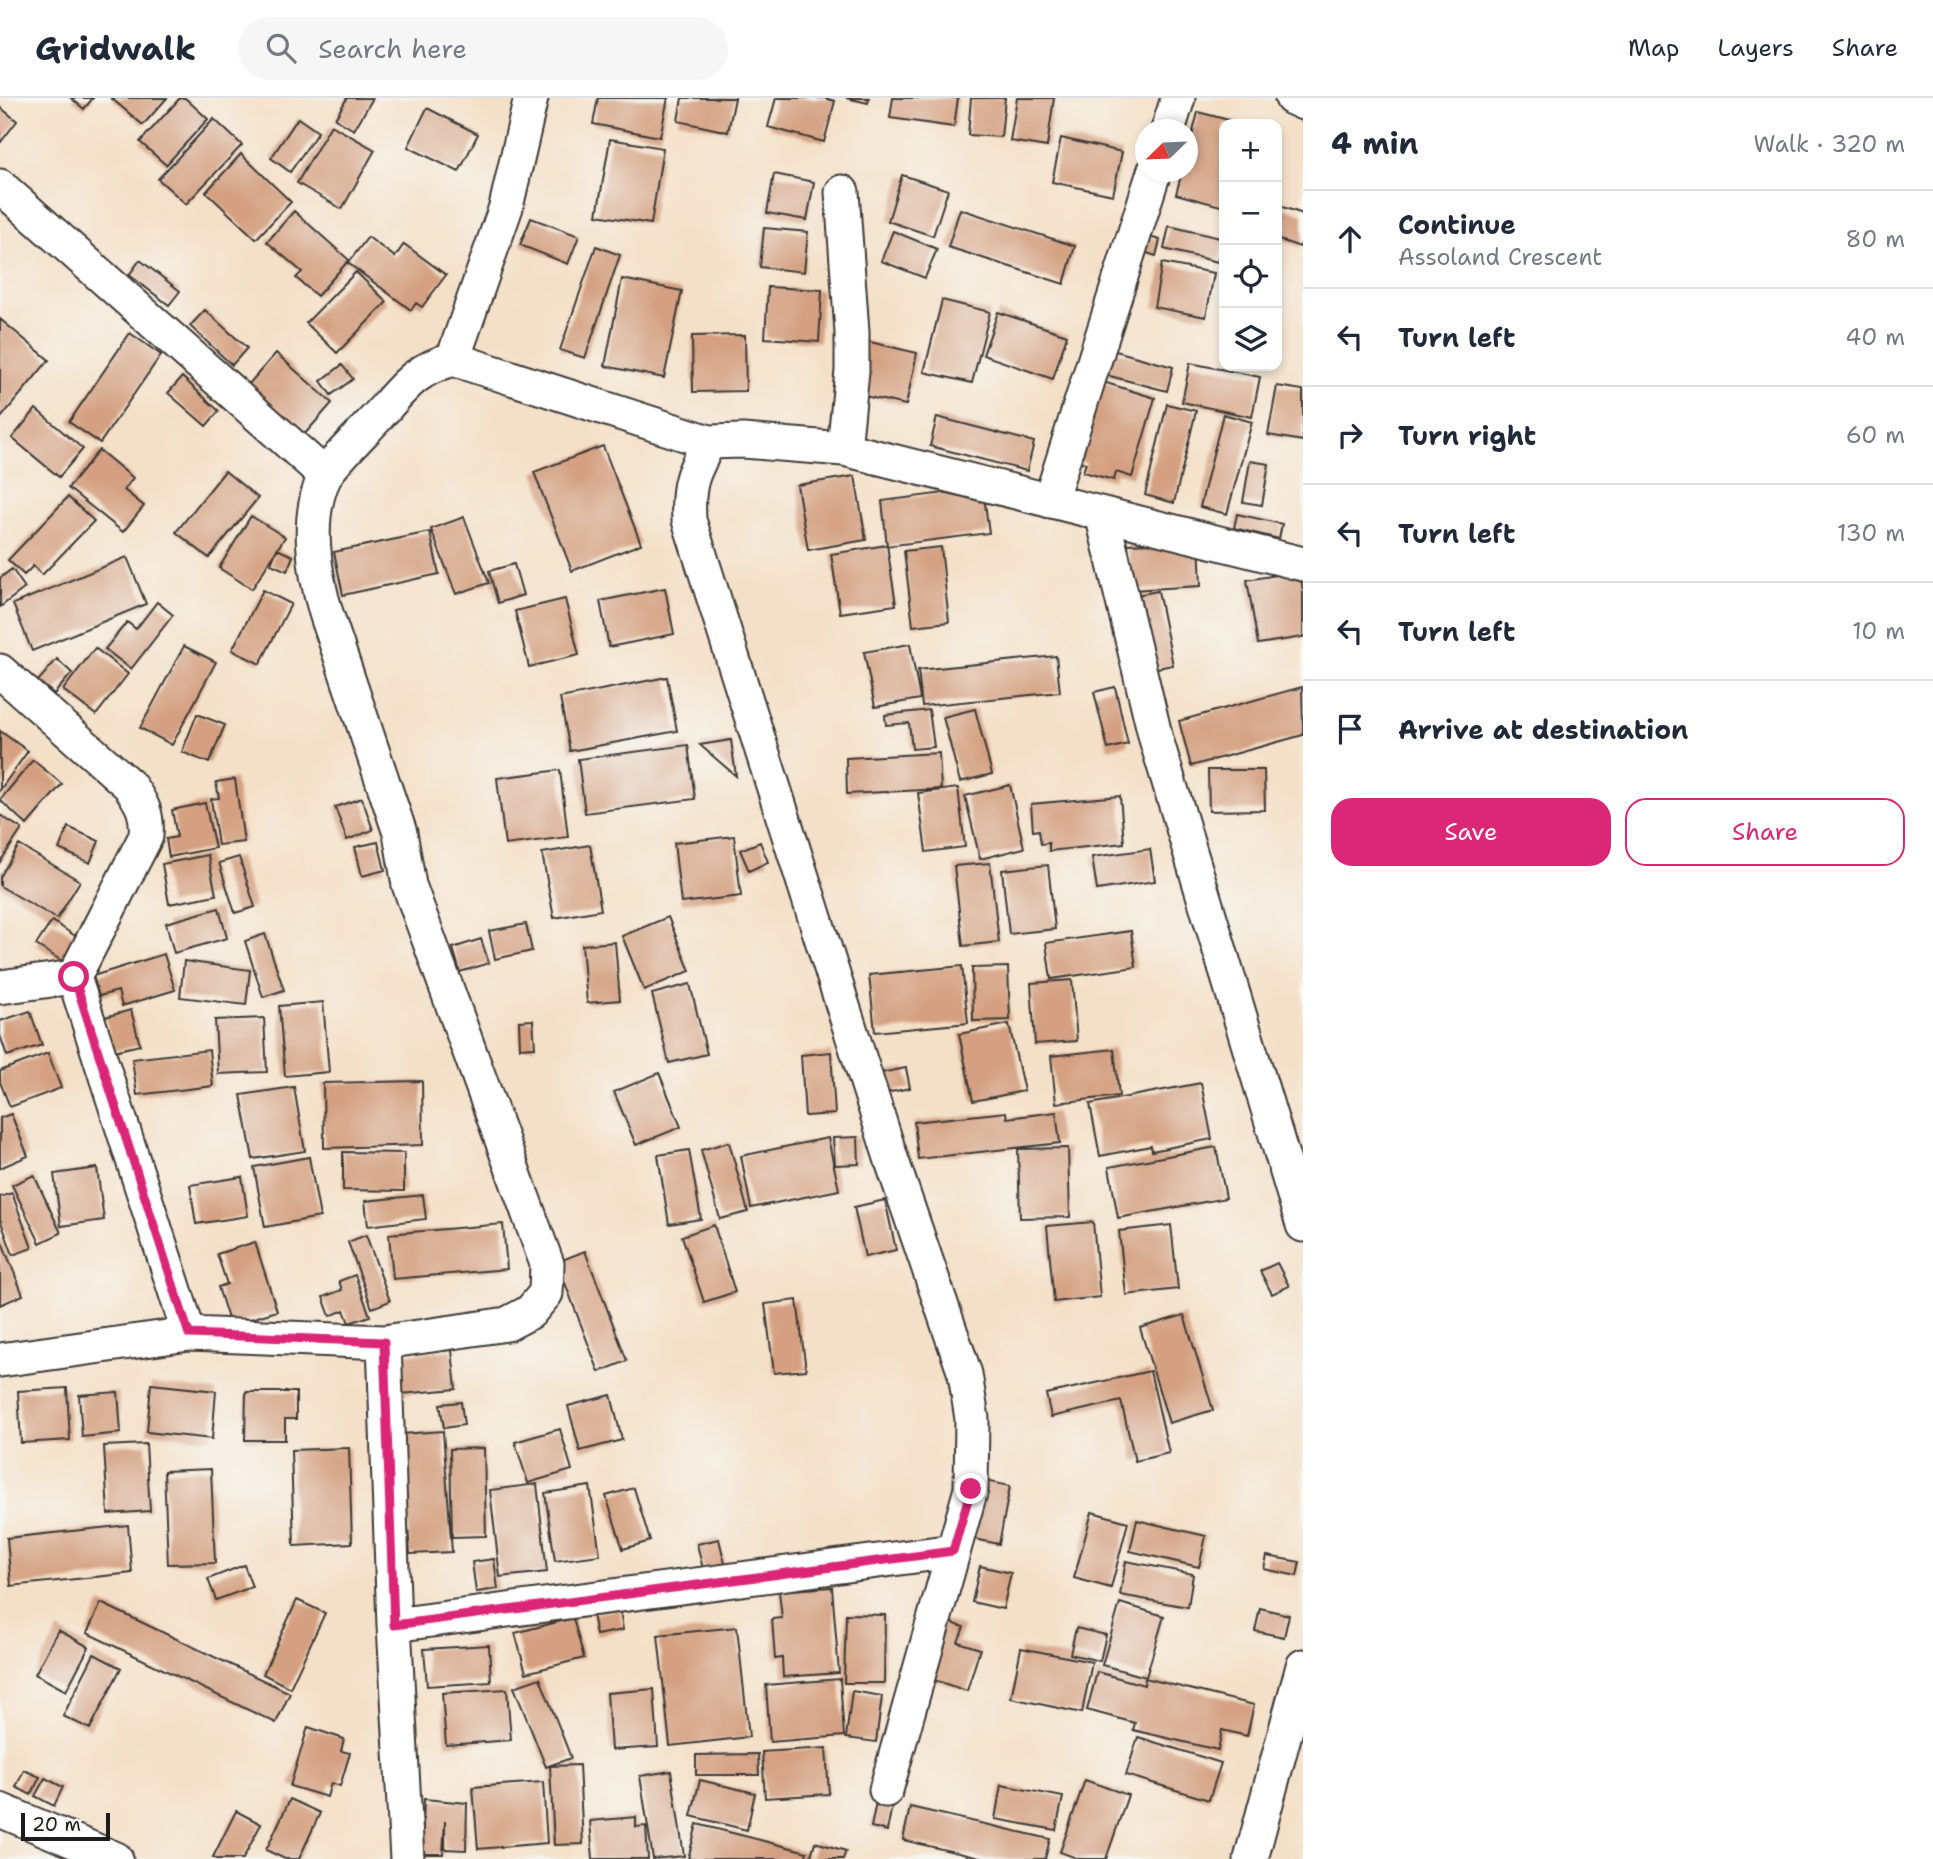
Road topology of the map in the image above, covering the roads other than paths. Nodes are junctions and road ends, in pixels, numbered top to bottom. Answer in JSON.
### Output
{"nodes":[{"id":1,"x":531,"y":98,"type":"edge"},
{"id":2,"x":1178,"y":98,"type":"edge"},
{"id":3,"x":1292,"y":98,"type":"edge"},
{"id":4,"x":1303,"y":103,"type":"edge"},
{"id":5,"x":1171,"y":119,"type":"edge"},
{"id":6,"x":1151,"y":182,"type":"edge"},
{"id":7,"x":0,"y":186,"type":"edge"},
{"id":8,"x":842,"y":192,"type":"dead end"},
{"id":9,"x":453,"y":359,"type":"junction"},
{"id":10,"x":709,"y":442,"type":"junction"},
{"id":11,"x":844,"y":449,"type":"junction"},
{"id":12,"x":325,"y":475,"type":"junction"},
{"id":13,"x":1050,"y":501,"type":"junction"},
{"id":14,"x":1102,"y":514,"type":"junction"},
{"id":15,"x":1303,"y":564,"type":"edge"},
{"id":16,"x":0,"y":671,"type":"edge"},
{"id":17,"x":74,"y":977,"type":"junction"},
{"id":18,"x":0,"y":987,"type":"edge"},
{"id":19,"x":1303,"y":1225,"type":"edge"},
{"id":20,"x":189,"y":1334,"type":"junction"},
{"id":21,"x":384,"y":1342,"type":"junction"},
{"id":22,"x":0,"y":1360,"type":"edge"},
{"id":23,"x":953,"y":1551,"type":"junction"},
{"id":24,"x":394,"y":1625,"type":"junction"},
{"id":25,"x":1303,"y":1666,"type":"edge"},
{"id":26,"x":886,"y":1790,"type":"dead end"},
{"id":27,"x":0,"y":1810,"type":"edge"},
{"id":28,"x":116,"y":1859,"type":"edge"},
{"id":29,"x":407,"y":1859,"type":"edge"},
{"id":30,"x":1251,"y":1859,"type":"edge"}],
"edges":[{"from":1,"to":9,"type":"street"},
{"from":2,"to":5,"type":"street"},
{"from":3,"to":4,"type":"street"},
{"from":6,"to":13,"type":"street"},
{"from":7,"to":12,"type":"street"},
{"from":8,"to":11,"type":"street"},
{"from":9,"to":10,"type":"street"},
{"from":9,"to":12,"type":"street"},
{"from":10,"to":11,"type":"street"},
{"from":10,"to":23,"type":"street"},
{"from":11,"to":13,"type":"street"},
{"from":12,"to":21,"type":"street"},
{"from":13,"to":14,"type":"street"},
{"from":14,"to":15,"type":"street"},
{"from":14,"to":19,"type":"street"},
{"from":16,"to":17,"type":"street"},
{"from":17,"to":18,"type":"street"},
{"from":17,"to":20,"type":"street"},
{"from":20,"to":21,"type":"street"},
{"from":20,"to":22,"type":"street"},
{"from":21,"to":24,"type":"street"},
{"from":23,"to":24,"type":"street"},
{"from":23,"to":26,"type":"street"},
{"from":24,"to":29,"type":"street"},
{"from":25,"to":30,"type":"street"},
{"from":27,"to":28,"type":"street"}]}
